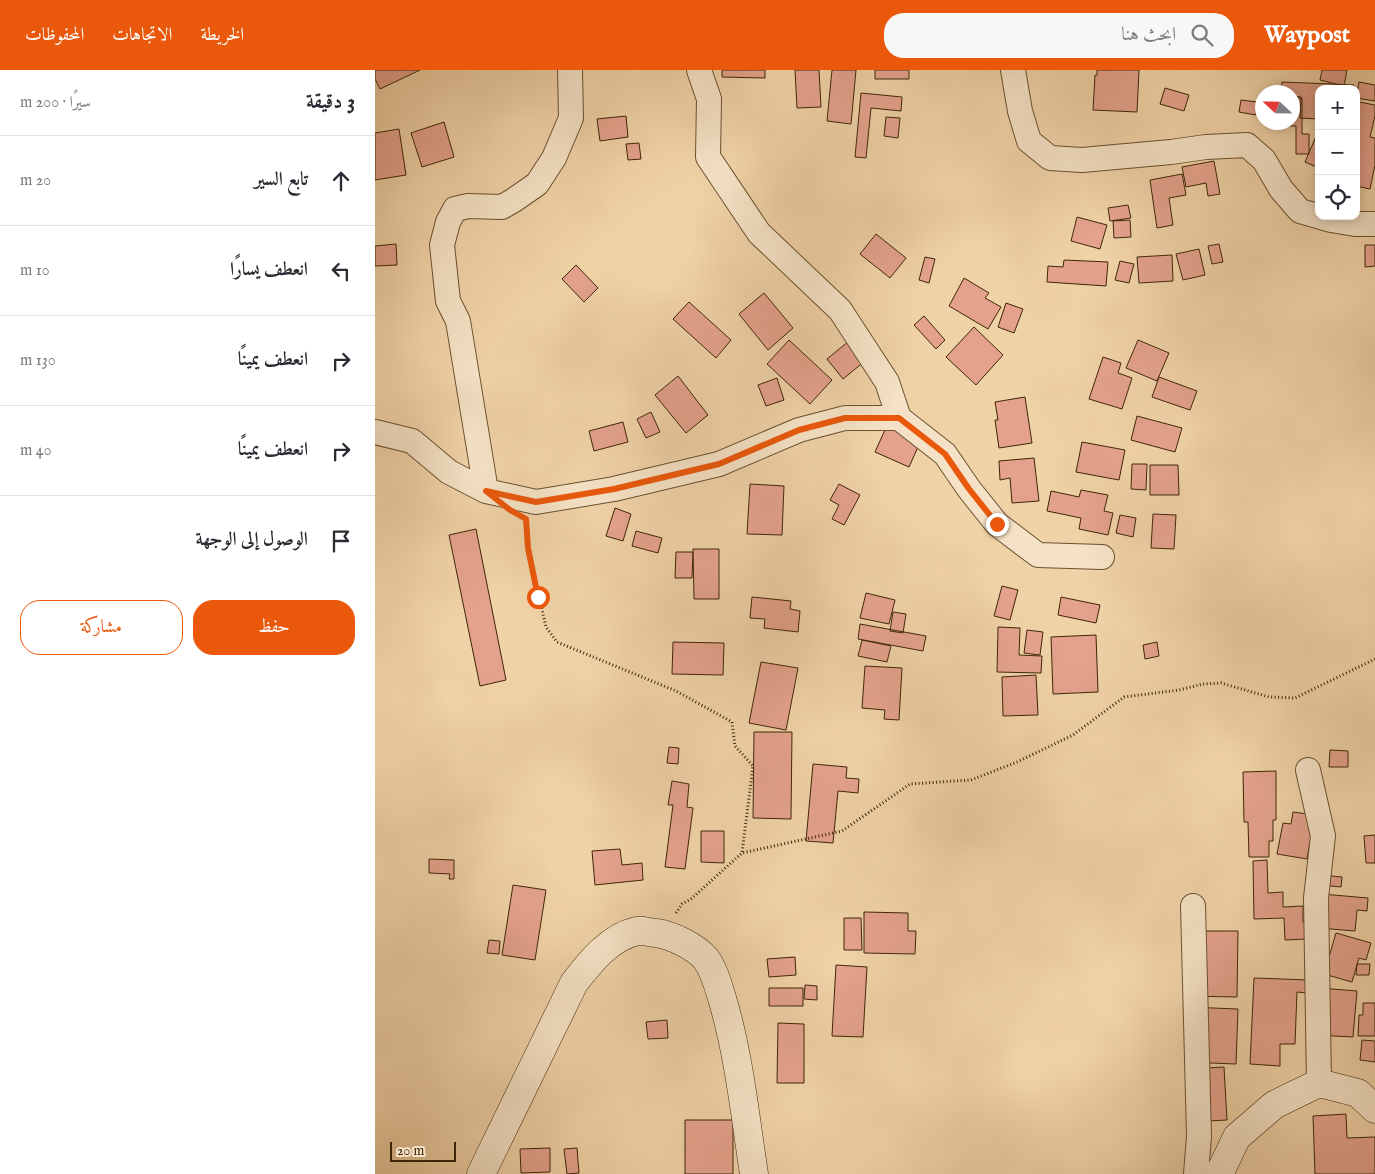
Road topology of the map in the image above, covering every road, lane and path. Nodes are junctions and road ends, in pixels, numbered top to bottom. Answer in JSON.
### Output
{"nodes":[{"id":1,"x":571,"y":70,"type":"edge"},
{"id":2,"x":699,"y":70,"type":"edge"},
{"id":3,"x":1013,"y":70,"type":"edge"},
{"id":4,"x":1375,"y":224,"type":"edge"},
{"id":5,"x":899,"y":418,"type":"junction"},
{"id":6,"x":375,"y":432,"type":"edge"},
{"id":7,"x":486,"y":491,"type":"junction"},
{"id":8,"x":526,"y":519,"type":"dead end"},
{"id":9,"x":1102,"y":557,"type":"dead end"},
{"id":10,"x":1375,"y":659,"type":"edge"},
{"id":11,"x":1308,"y":770,"type":"dead end"},
{"id":12,"x":743,"y":853,"type":"junction"},
{"id":13,"x":1193,"y":906,"type":"dead end"},
{"id":14,"x":669,"y":935,"type":"junction"},
{"id":15,"x":1319,"y":1083,"type":"junction"},
{"id":16,"x":1375,"y":1109,"type":"edge"},
{"id":17,"x":481,"y":1174,"type":"edge"},
{"id":18,"x":754,"y":1174,"type":"edge"},
{"id":19,"x":1196,"y":1174,"type":"edge"},
{"id":20,"x":1219,"y":1174,"type":"edge"}],
"edges":[{"from":1,"to":7,"type":"street"},
{"from":2,"to":5,"type":"street"},
{"from":3,"to":4,"type":"street"},
{"from":5,"to":7,"type":"street"},
{"from":5,"to":9,"type":"street"},
{"from":6,"to":7,"type":"street"},
{"from":8,"to":12,"type":"path"},
{"from":10,"to":12,"type":"path"},
{"from":11,"to":15,"type":"street"},
{"from":12,"to":14,"type":"path"},
{"from":13,"to":19,"type":"street"},
{"from":14,"to":17,"type":"main road"},
{"from":14,"to":18,"type":"main road"},
{"from":15,"to":16,"type":"main road"},
{"from":15,"to":20,"type":"main road"}]}
